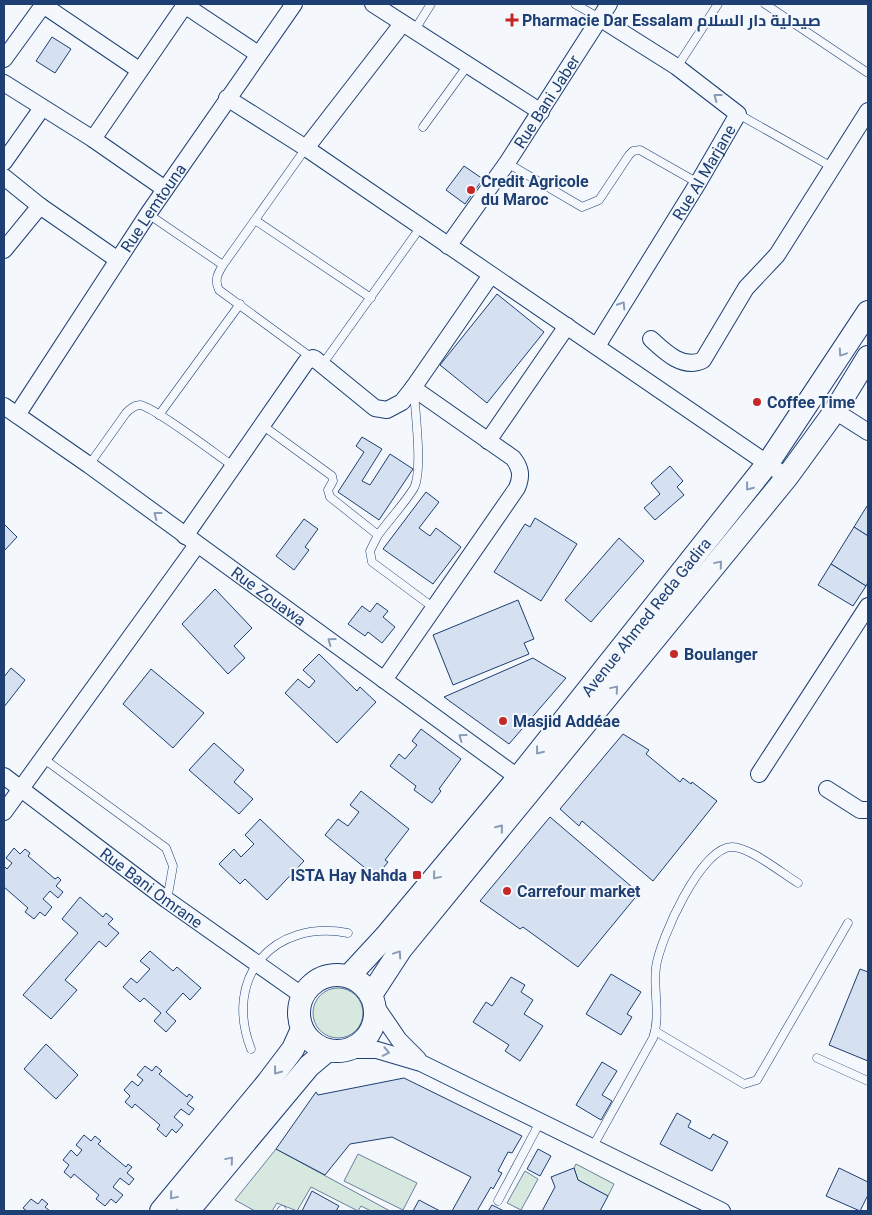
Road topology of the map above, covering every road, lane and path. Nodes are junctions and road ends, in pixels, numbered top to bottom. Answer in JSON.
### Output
{"nodes":[{"id":1,"x":44,"y":4,"type":"edge"},
{"id":2,"x":184,"y":4,"type":"edge"},
{"id":3,"x":294,"y":4,"type":"edge"},
{"id":4,"x":373,"y":4,"type":"edge"},
{"id":5,"x":431,"y":4,"type":"edge"},
{"id":6,"x":575,"y":4,"type":"edge"},
{"id":7,"x":609,"y":4,"type":"edge"},
{"id":8,"x":718,"y":4,"type":"edge"},
{"id":9,"x":765,"y":4,"type":"edge"},
{"id":10,"x":601,"y":19,"type":"junction"},
{"id":11,"x":408,"y":27,"type":"junction"},
{"id":12,"x":258,"y":54,"type":"junction"},
{"id":13,"x":4,"y":59,"type":"edge"},
{"id":14,"x":468,"y":65,"type":"junction"},
{"id":15,"x":677,"y":67,"type":"junction"},
{"id":16,"x":139,"y":70,"type":"junction"},
{"id":17,"x":868,"y":73,"type":"edge"},
{"id":18,"x":4,"y":83,"type":"edge"},
{"id":19,"x":227,"y":98,"type":"junction"},
{"id":20,"x":42,"y":108,"type":"junction"},
{"id":21,"x":868,"y":111,"type":"edge"},
{"id":22,"x":541,"y":112,"type":"junction"},
{"id":23,"x":738,"y":114,"type":"junction"},
{"id":24,"x":424,"y":127,"type":"dead end"},
{"id":25,"x":93,"y":139,"type":"junction"},
{"id":26,"x":306,"y":148,"type":"junction"},
{"id":27,"x":4,"y":162,"type":"edge"},
{"id":28,"x":507,"y":164,"type":"junction"},
{"id":29,"x":832,"y":167,"type":"junction"},
{"id":30,"x":4,"y":177,"type":"edge"},
{"id":31,"x":698,"y":183,"type":"junction"},
{"id":32,"x":166,"y":188,"type":"junction"},
{"id":33,"x":40,"y":206,"type":"junction"},
{"id":34,"x":148,"y":214,"type":"junction"},
{"id":35,"x":255,"y":220,"type":"junction"},
{"id":36,"x":420,"y":228,"type":"junction"},
{"id":37,"x":448,"y":246,"type":"junction"},
{"id":38,"x":4,"y":250,"type":"edge"},
{"id":39,"x":118,"y":260,"type":"junction"},
{"id":40,"x":223,"y":265,"type":"junction"},
{"id":41,"x":491,"y":275,"type":"junction"},
{"id":42,"x":371,"y":298,"type":"junction"},
{"id":43,"x":240,"y":304,"type":"junction"},
{"id":44,"x":868,"y":312,"type":"edge"},
{"id":45,"x":566,"y":326,"type":"junction"},
{"id":46,"x":651,"y":339,"type":"dead end"},
{"id":47,"x":597,"y":346,"type":"junction"},
{"id":48,"x":868,"y":357,"type":"edge"},
{"id":49,"x":318,"y":362,"type":"junction"},
{"id":50,"x":413,"y":388,"type":"junction"},
{"id":51,"x":834,"y":410,"type":"junction"},
{"id":52,"x":10,"y":411,"type":"edge"},
{"id":53,"x":158,"y":415,"type":"junction"},
{"id":54,"x":262,"y":425,"type":"junction"},
{"id":55,"x":868,"y":432,"type":"edge"},
{"id":56,"x":488,"y":441,"type":"junction"},
{"id":57,"x":768,"y":463,"type":"junction"},
{"id":58,"x":90,"y":465,"type":"junction"},
{"id":59,"x":233,"y":466,"type":"junction"},
{"id":60,"x":787,"y":477,"type":"junction"},
{"id":61,"x":378,"y":535,"type":"junction"},
{"id":62,"x":191,"y":540,"type":"junction"},
{"id":63,"x":868,"y":606,"type":"edge"},
{"id":64,"x":434,"y":608,"type":"junction"},
{"id":65,"x":862,"y":630,"type":"edge"},
{"id":66,"x":384,"y":680,"type":"junction"},
{"id":67,"x":44,"y":759,"type":"junction"},
{"id":68,"x":760,"y":774,"type":"dead end"},
{"id":69,"x":4,"y":776,"type":"edge"},
{"id":70,"x":525,"y":783,"type":"junction"},
{"id":71,"x":22,"y":789,"type":"junction"},
{"id":72,"x":827,"y":789,"type":"dead end"},
{"id":73,"x":868,"y":810,"type":"edge"},
{"id":74,"x":4,"y":812,"type":"edge"},
{"id":75,"x":798,"y":883,"type":"dead end"},
{"id":76,"x":167,"y":900,"type":"junction"},
{"id":77,"x":848,"y":923,"type":"dead end"},
{"id":78,"x":348,"y":933,"type":"dead end"},
{"id":79,"x":257,"y":962,"type":"junction"},
{"id":80,"x":349,"y":976,"type":"junction"},
{"id":81,"x":303,"y":996,"type":"junction"},
{"id":82,"x":373,"y":1000,"type":"junction"},
{"id":83,"x":302,"y":1029,"type":"junction"},
{"id":84,"x":655,"y":1030,"type":"junction"},
{"id":85,"x":250,"y":1049,"type":"dead end"},
{"id":86,"x":338,"y":1050,"type":"junction"},
{"id":87,"x":817,"y":1058,"type":"dead end"},
{"id":88,"x":421,"y":1063,"type":"junction"},
{"id":89,"x":868,"y":1081,"type":"edge"},
{"id":90,"x":540,"y":1122,"type":"junction"},
{"id":91,"x":592,"y":1148,"type":"junction"},
{"id":92,"x":498,"y":1201,"type":"dead end"},
{"id":93,"x":161,"y":1211,"type":"edge"},
{"id":94,"x":188,"y":1211,"type":"edge"},
{"id":95,"x":722,"y":1211,"type":"edge"}],
"edges":[{"from":1,"to":13,"type":"street"},
{"from":1,"to":16,"type":"street"},
{"from":2,"to":12,"type":"street"},
{"from":2,"to":16,"type":"street"},
{"from":3,"to":12,"type":"street","name":"Rue Lemtouna"},
{"from":4,"to":11,"type":"street"},
{"from":5,"to":11,"type":"lane"},
{"from":6,"to":10,"type":"lane"},
{"from":7,"to":10,"type":"street","name":"Rue Bani Jaber"},
{"from":8,"to":15,"type":"lane"},
{"from":9,"to":17,"type":"lane"},
{"from":10,"to":15,"type":"street","name":"Rue Al Marjane"},
{"from":10,"to":22,"type":"street","name":"Rue Bani Jaber"},
{"from":11,"to":14,"type":"street"},
{"from":11,"to":26,"type":"street"},
{"from":12,"to":19,"type":"street","name":"Rue Lemtouna"},
{"from":14,"to":22,"type":"street"},
{"from":14,"to":24,"type":"lane"},
{"from":23,"to":15,"type":"street","name":"Rue Al Marjane","one_way":true},
{"from":16,"to":25,"type":"street"},
{"from":18,"to":20,"type":"street"},
{"from":19,"to":26,"type":"street"},
{"from":19,"to":32,"type":"street","name":"Rue Lemtouna"},
{"from":20,"to":25,"type":"street"},
{"from":20,"to":27,"type":"street"},
{"from":21,"to":29,"type":"street"},
{"from":22,"to":28,"type":"street","name":"Rue Bani Jaber"},
{"from":23,"to":29,"type":"lane"},
{"from":23,"to":31,"type":"street","name":"Rue Al Marjane"},
{"from":25,"to":32,"type":"street"},
{"from":26,"to":35,"type":"lane"},
{"from":26,"to":36,"type":"street"},
{"from":28,"to":31,"type":"lane"},
{"from":28,"to":37,"type":"street","name":"Rue Bani Jaber"},
{"from":29,"to":46,"type":"street"},
{"from":30,"to":33,"type":"street"},
{"from":47,"to":31,"type":"street","name":"Rue Al Marjane","one_way":true},
{"from":32,"to":34,"type":"street","name":"Rue Lemtouna"},
{"from":33,"to":38,"type":"street"},
{"from":33,"to":39,"type":"street"},
{"from":34,"to":39,"type":"street","name":"Rue Lemtouna"},
{"from":34,"to":40,"type":"lane"},
{"from":35,"to":40,"type":"lane"},
{"from":35,"to":42,"type":"lane"},
{"from":36,"to":37,"type":"street"},
{"from":36,"to":42,"type":"lane"},
{"from":37,"to":41,"type":"street"},
{"from":39,"to":52,"type":"street","name":"Rue Lemtouna"},
{"from":40,"to":43,"type":"lane"},
{"from":41,"to":45,"type":"street"},
{"from":41,"to":50,"type":"street"},
{"from":42,"to":49,"type":"lane"},
{"from":43,"to":49,"type":"lane"},
{"from":43,"to":53,"type":"lane"},
{"from":44,"to":57,"type":"main road","name":"Avenue Ahmed Reda Gadira","one_way":true},
{"from":45,"to":47,"type":"street"},
{"from":45,"to":56,"type":"street"},
{"from":47,"to":57,"type":"street"},
{"from":48,"to":51,"type":"main road","name":"Avenue Ahmed Reda Gadira"},
{"from":49,"to":50,"type":"street"},
{"from":49,"to":54,"type":"street"},
{"from":50,"to":56,"type":"street"},
{"from":50,"to":61,"type":"lane"},
{"from":51,"to":55,"type":"street"},
{"from":51,"to":60,"type":"main road","name":"Avenue Ahmed Reda Gadira"},
{"from":52,"to":58,"type":"street","name":"Rue Zouawa"},
{"from":53,"to":58,"type":"lane"},
{"from":53,"to":59,"type":"lane"},
{"from":54,"to":59,"type":"street"},
{"from":54,"to":61,"type":"lane"},
{"from":56,"to":64,"type":"street"},
{"from":57,"to":60,"type":"street"},
{"from":57,"to":70,"type":"main road","name":"Avenue Ahmed Reda Gadira","one_way":true},
{"from":62,"to":58,"type":"street","name":"Rue Zouawa","one_way":true},
{"from":59,"to":62,"type":"street"},
{"from":70,"to":60,"type":"main road","name":"Avenue Ahmed Reda Gadira","one_way":true},
{"from":61,"to":64,"type":"lane"},
{"from":66,"to":62,"type":"street","name":"Rue Zouawa","one_way":true},
{"from":62,"to":67,"type":"street"},
{"from":63,"to":65,"type":"street"},
{"from":64,"to":66,"type":"street"},
{"from":65,"to":68,"type":"street"},
{"from":70,"to":66,"type":"street","name":"Rue Zouawa","one_way":true},
{"from":67,"to":71,"type":"street"},
{"from":67,"to":76,"type":"lane"},
{"from":69,"to":71,"type":"street","name":"Rue Bani Omrane"},
{"from":70,"to":80,"type":"main road","name":"Avenue Ahmed Reda Gadira","one_way":true},
{"from":82,"to":70,"type":"main road","name":"Avenue Ahmed Reda Gadira","one_way":true},
{"from":71,"to":74,"type":"street"},
{"from":71,"to":76,"type":"street","name":"Rue Bani Omrane"},
{"from":72,"to":73,"type":"street"},
{"from":75,"to":84,"type":"lane"},
{"from":76,"to":79,"type":"street","name":"Rue Bani Omrane"},
{"from":77,"to":84,"type":"lane"},
{"from":78,"to":79,"type":"lane"},
{"from":79,"to":81,"type":"street","name":"Rue Bani Omrane"},
{"from":79,"to":85,"type":"lane"},
{"from":80,"to":81,"type":"main road"},
{"from":80,"to":82,"type":"main road"},
{"from":81,"to":83,"type":"main road"},
{"from":82,"to":86,"type":"main road"},
{"from":82,"to":88,"type":"street"},
{"from":83,"to":86,"type":"main road"},
{"from":83,"to":93,"type":"main road","one_way":true},
{"from":84,"to":91,"type":"lane"},
{"from":86,"to":88,"type":"street","one_way":true},
{"from":94,"to":86,"type":"main road","one_way":true},
{"from":87,"to":89,"type":"lane"},
{"from":88,"to":90,"type":"street"},
{"from":90,"to":91,"type":"street"},
{"from":90,"to":92,"type":"lane"},
{"from":91,"to":95,"type":"street"}]}
